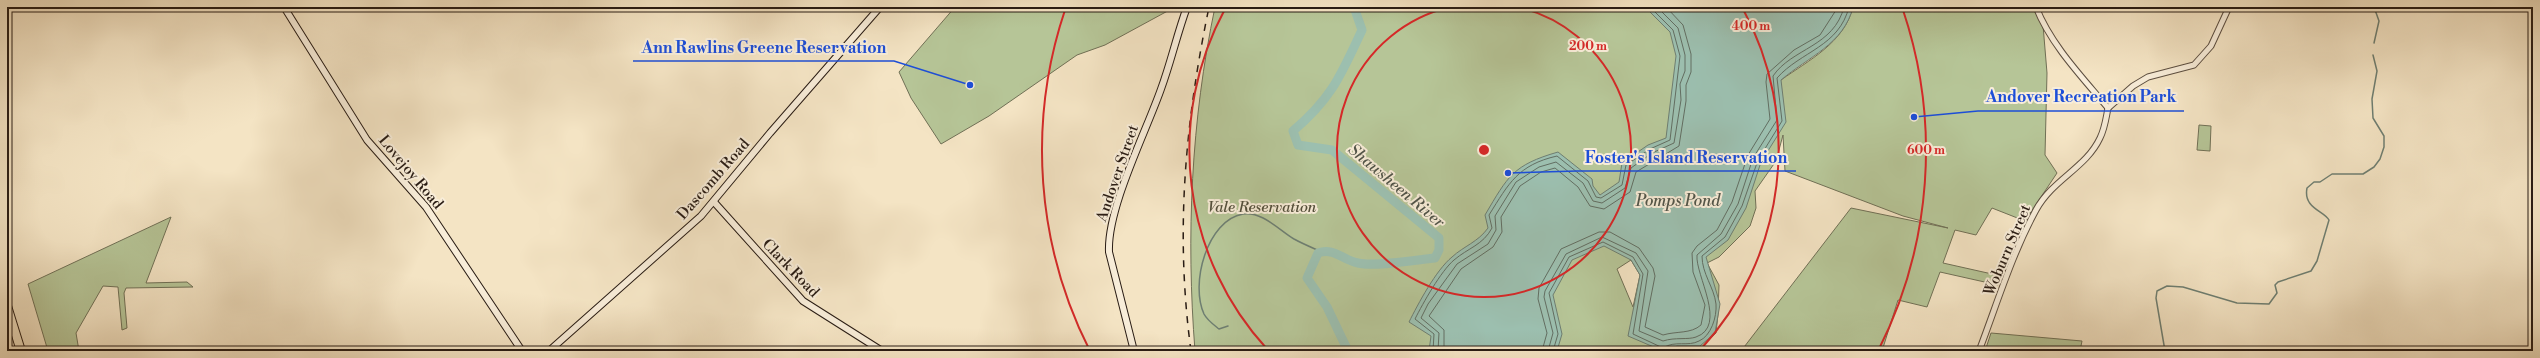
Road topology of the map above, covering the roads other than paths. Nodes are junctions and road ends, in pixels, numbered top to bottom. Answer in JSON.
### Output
{"nodes":[{"id":1,"x":284,"y":7,"type":"edge"},
{"id":2,"x":880,"y":7,"type":"edge"},
{"id":3,"x":1187,"y":7,"type":"edge"},
{"id":4,"x":2036,"y":7,"type":"edge"},
{"id":5,"x":2229,"y":7,"type":"edge"},
{"id":6,"x":2108,"y":108,"type":"junction"},
{"id":7,"x":714,"y":202,"type":"junction"},
{"id":8,"x":7,"y":306,"type":"edge"},
{"id":9,"x":21,"y":351,"type":"edge"},
{"id":10,"x":522,"y":351,"type":"edge"},
{"id":11,"x":549,"y":351,"type":"edge"},
{"id":12,"x":882,"y":351,"type":"edge"},
{"id":13,"x":1134,"y":351,"type":"edge"},
{"id":14,"x":1980,"y":351,"type":"edge"}],
"edges":[{"from":1,"to":10,"type":"main road","name":"Lovejoy Road"},
{"from":2,"to":7,"type":"main road","name":"Dascomb Road"},
{"from":3,"to":13,"type":"main road","name":"Andover Street"},
{"from":4,"to":6,"type":"street"},
{"from":5,"to":6,"type":"street"},
{"from":6,"to":14,"type":"street","name":"Woburn Street"},
{"from":7,"to":11,"type":"main road","name":"Dascomb Road"},
{"from":7,"to":12,"type":"main road","name":"Clark Road"},
{"from":8,"to":9,"type":"highway"}]}
